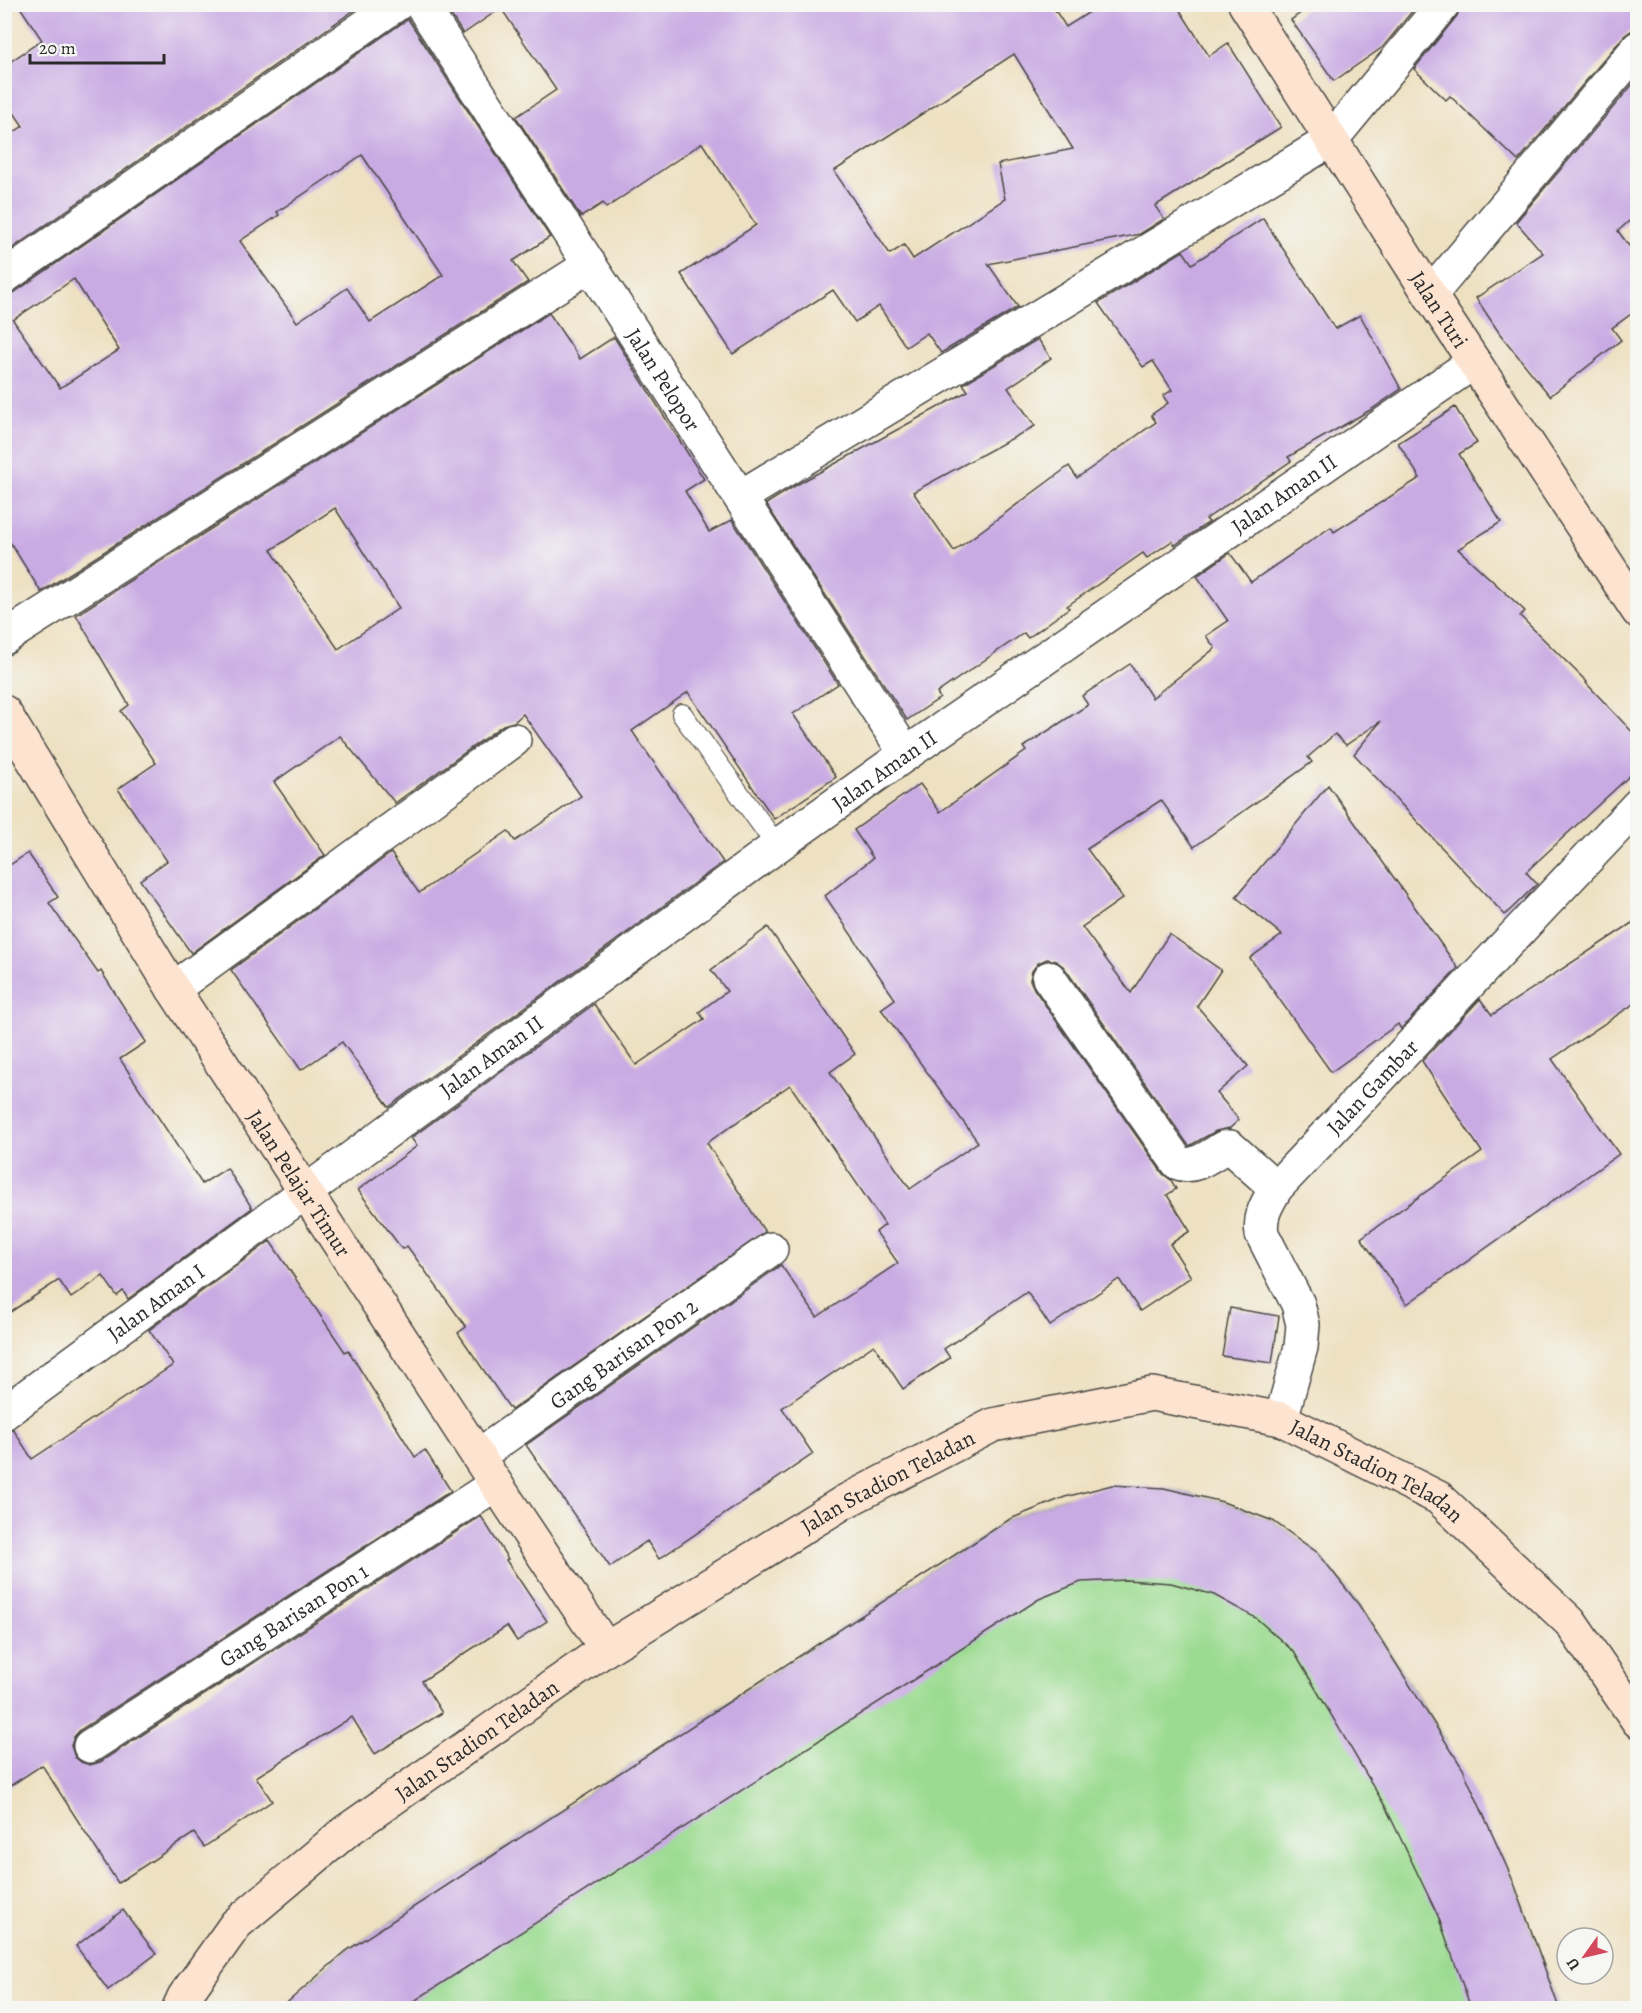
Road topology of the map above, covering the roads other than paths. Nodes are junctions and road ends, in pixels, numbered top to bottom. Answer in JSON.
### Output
{"nodes":[{"id":1,"x":397,"y":4,"type":"edge"},
{"id":2,"x":421,"y":4,"type":"edge"},
{"id":3,"x":1245,"y":4,"type":"edge"},
{"id":4,"x":1443,"y":4,"type":"edge"},
{"id":5,"x":1638,"y":48,"type":"edge"},
{"id":6,"x":1331,"y":140,"type":"junction"},
{"id":7,"x":590,"y":265,"type":"junction"},
{"id":8,"x":4,"y":277,"type":"edge"},
{"id":9,"x":1430,"y":295,"type":"junction"},
{"id":10,"x":1474,"y":362,"type":"junction"},
{"id":11,"x":740,"y":497,"type":"junction"},
{"id":12,"x":1638,"y":611,"type":"edge"},
{"id":13,"x":4,"y":638,"type":"edge"},
{"id":14,"x":4,"y":712,"type":"edge"},
{"id":15,"x":682,"y":714,"type":"dead end"},
{"id":16,"x":514,"y":740,"type":"dead end"},
{"id":17,"x":906,"y":754,"type":"junction"},
{"id":18,"x":1638,"y":805,"type":"edge"},
{"id":19,"x":777,"y":846,"type":"junction"},
{"id":20,"x":1049,"y":978,"type":"dead end"},
{"id":21,"x":173,"y":989,"type":"junction"},
{"id":22,"x":1276,"y":1188,"type":"junction"},
{"id":23,"x":306,"y":1193,"type":"junction"},
{"id":24,"x":771,"y":1249,"type":"dead end"},
{"id":25,"x":4,"y":1413,"type":"edge"},
{"id":26,"x":1281,"y":1419,"type":"junction"},
{"id":27,"x":478,"y":1456,"type":"junction"},
{"id":28,"x":496,"y":1484,"type":"junction"},
{"id":29,"x":606,"y":1649,"type":"junction"},
{"id":30,"x":1638,"y":1721,"type":"edge"},
{"id":31,"x":90,"y":1746,"type":"dead end"},
{"id":32,"x":179,"y":2008,"type":"edge"}],
"edges":[{"from":1,"to":8,"type":"street"},
{"from":2,"to":7,"type":"street","name":"Jalan Pelopor"},
{"from":3,"to":6,"type":"street","name":"Jalan Turi"},
{"from":4,"to":6,"type":"street"},
{"from":5,"to":9,"type":"street"},
{"from":6,"to":9,"type":"street","name":"Jalan Turi"},
{"from":6,"to":11,"type":"street"},
{"from":7,"to":11,"type":"street","name":"Jalan Pelopor"},
{"from":7,"to":13,"type":"street"},
{"from":9,"to":10,"type":"street","name":"Jalan Turi"},
{"from":10,"to":12,"type":"street","name":"Jalan Turi"},
{"from":10,"to":17,"type":"street","name":"Jalan Aman II"},
{"from":11,"to":17,"type":"street","name":"Jalan Pelopor"},
{"from":14,"to":21,"type":"street","name":"Jalan Pelajar Timur"},
{"from":15,"to":19,"type":"lane"},
{"from":16,"to":21,"type":"street"},
{"from":17,"to":19,"type":"street","name":"Jalan Aman II"},
{"from":18,"to":22,"type":"street","name":"Jalan Gambar"},
{"from":19,"to":23,"type":"street","name":"Jalan Aman II"},
{"from":20,"to":22,"type":"street"},
{"from":21,"to":23,"type":"street","name":"Jalan Pelajar Timur"},
{"from":22,"to":26,"type":"street","name":"Jalan Gambar"},
{"from":23,"to":25,"type":"street","name":"Jalan Aman I"},
{"from":23,"to":27,"type":"street","name":"Jalan Pelajar Timur"},
{"from":24,"to":27,"type":"street","name":"Gang Barisan Pon 2"},
{"from":26,"to":29,"type":"street","name":"Jalan Stadion Teladan"},
{"from":26,"to":30,"type":"street","name":"Jalan Stadion Teladan"},
{"from":27,"to":28,"type":"street","name":"Jalan Pelajar Timur"},
{"from":28,"to":29,"type":"street","name":"Jalan Pelajar Timur"},
{"from":28,"to":31,"type":"street","name":"Gang Barisan Pon 1"},
{"from":29,"to":32,"type":"street","name":"Jalan Stadion Teladan"}]}
